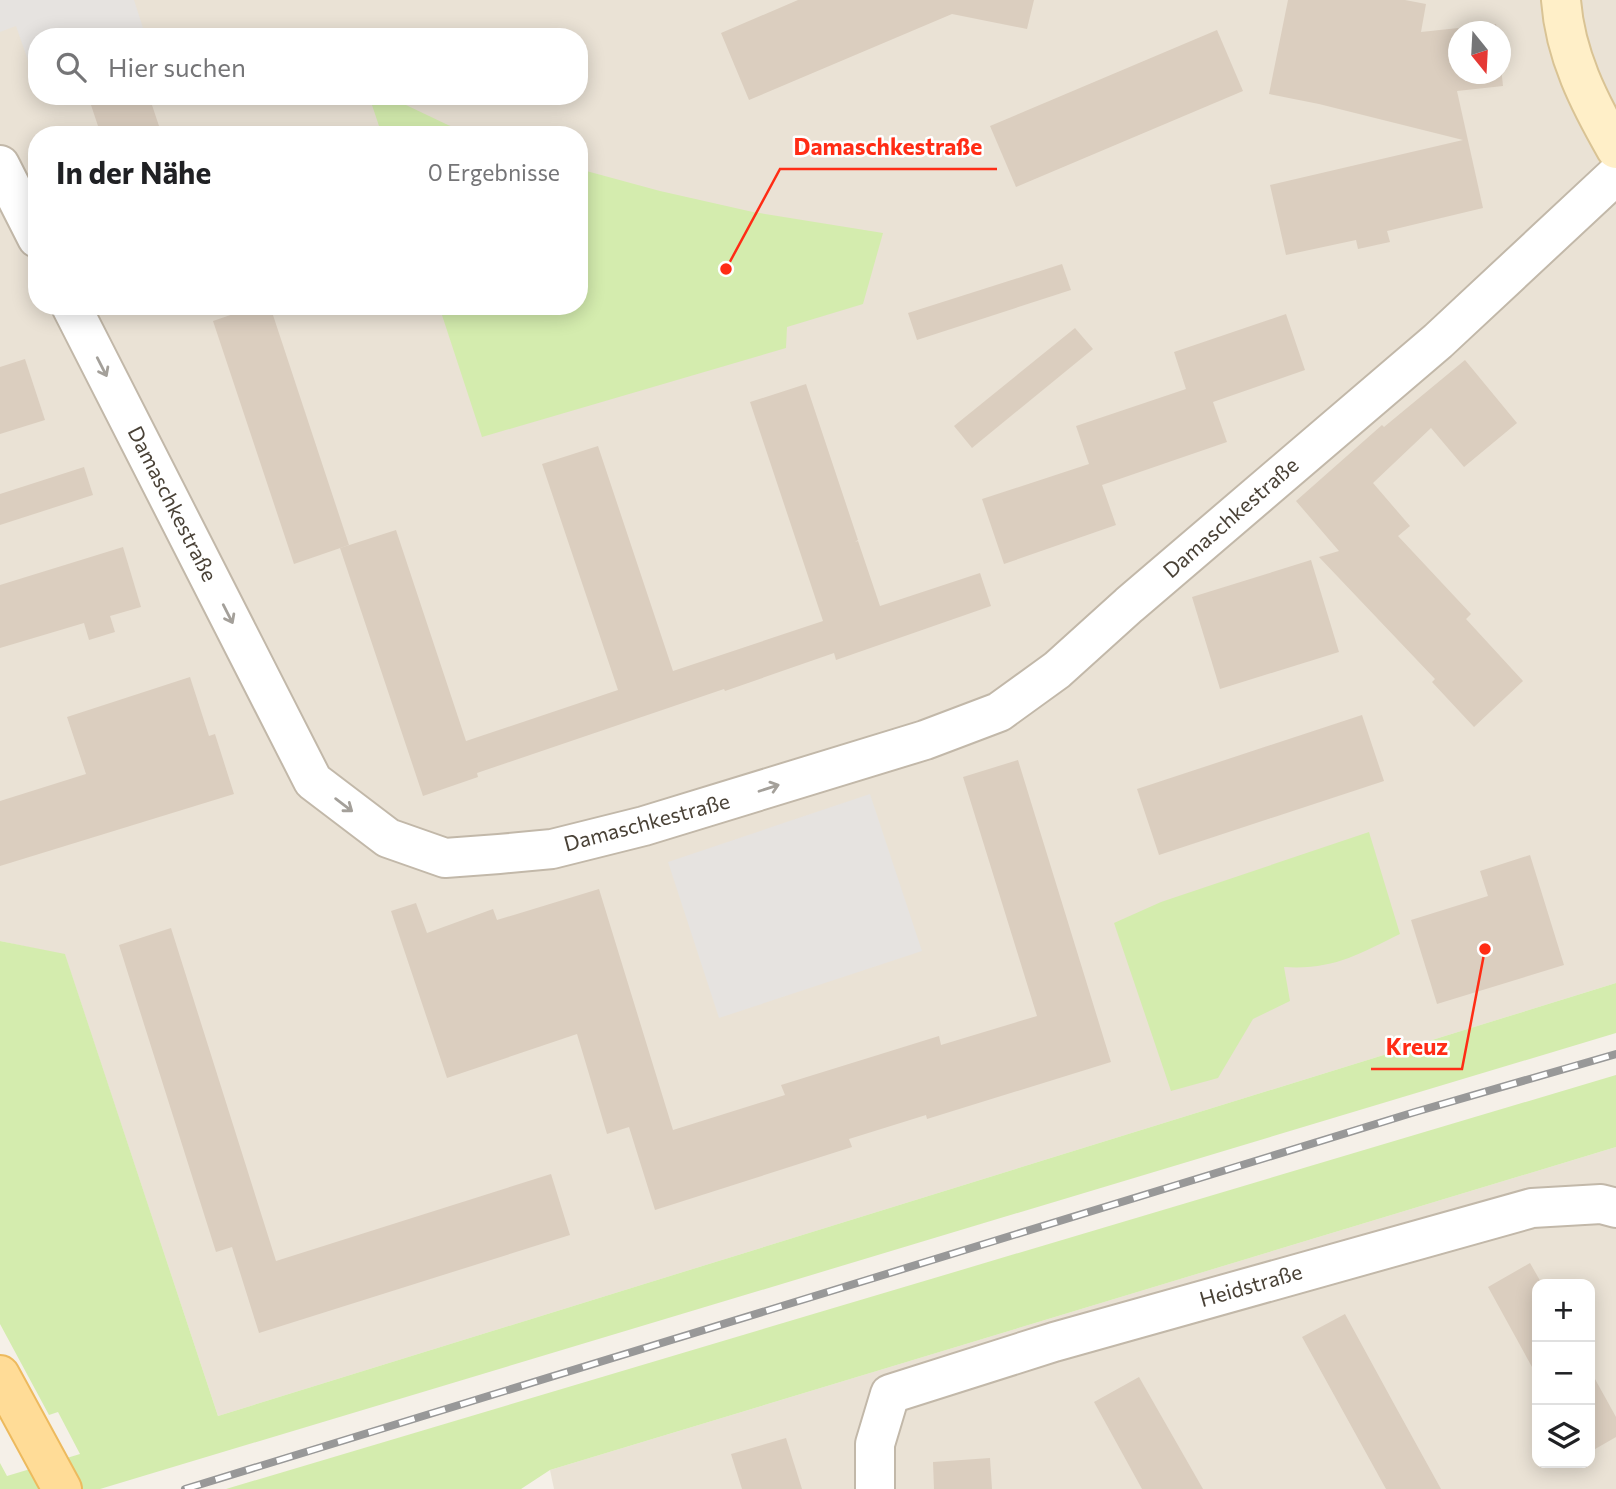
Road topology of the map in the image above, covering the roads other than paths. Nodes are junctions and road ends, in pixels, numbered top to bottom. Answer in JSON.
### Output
{"nodes":[{"id":1,"x":1561,"y":0,"type":"edge"},
{"id":2,"x":1616,"y":149,"type":"edge"},
{"id":3,"x":0,"y":166,"type":"edge"},
{"id":4,"x":1616,"y":175,"type":"edge"},
{"id":5,"x":28,"y":220,"type":"edge"},
{"id":6,"x":76,"y":315,"type":"edge"},
{"id":7,"x":1616,"y":1208,"type":"edge"},
{"id":8,"x":0,"y":1375,"type":"edge"},
{"id":9,"x":54,"y":1475,"type":"edge"},
{"id":10,"x":875,"y":1489,"type":"edge"}],
"edges":[{"from":1,"to":2,"type":"street"},
{"from":3,"to":5,"type":"street"},
{"from":6,"to":4,"type":"street","name":"Damaschkestraße","one_way":true},
{"from":7,"to":10,"type":"street","name":"Heidstraße"},
{"from":8,"to":9,"type":"main road"}]}
